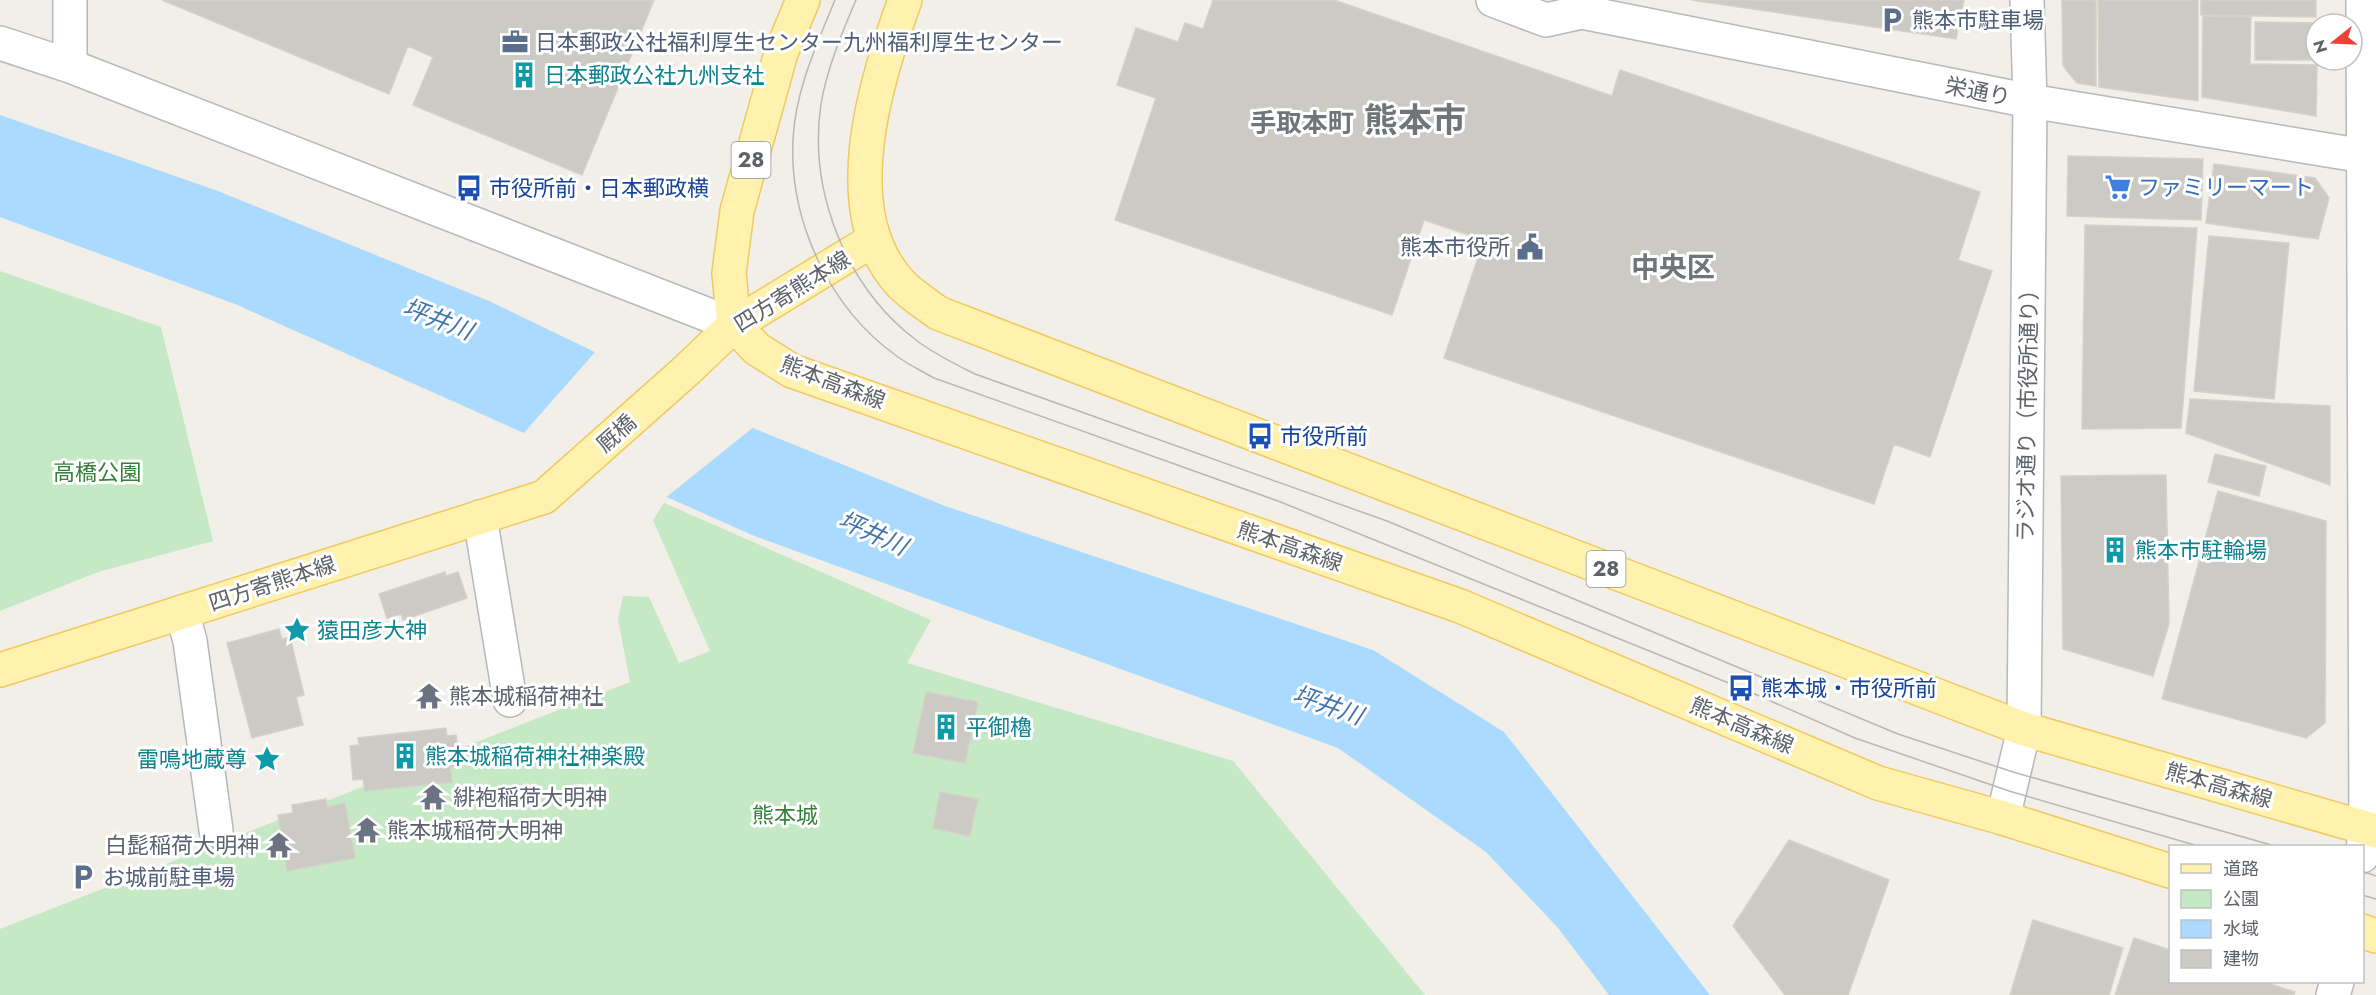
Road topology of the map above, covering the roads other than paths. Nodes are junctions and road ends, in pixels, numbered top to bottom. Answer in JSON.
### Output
{"nodes":[{"id":1,"x":70,"y":0,"type":"edge"},
{"id":2,"x":803,"y":0,"type":"edge"},
{"id":3,"x":905,"y":0,"type":"edge"},
{"id":4,"x":1493,"y":0,"type":"edge"},
{"id":5,"x":2027,"y":0,"type":"edge"},
{"id":6,"x":2363,"y":0,"type":"edge"},
{"id":7,"x":1584,"y":6,"type":"edge"},
{"id":8,"x":0,"y":43,"type":"edge"},
{"id":9,"x":70,"y":66,"type":"junction"},
{"id":10,"x":2030,"y":101,"type":"junction"},
{"id":11,"x":2370,"y":157,"type":"edge"},
{"id":12,"x":873,"y":240,"type":"junction"},
{"id":13,"x":734,"y":325,"type":"junction"},
{"id":14,"x":688,"y":369,"type":"joint"},
{"id":15,"x":2370,"y":452,"type":"edge"},
{"id":16,"x":544,"y":497,"type":"joint"},
{"id":17,"x":480,"y":517,"type":"junction"},
{"id":18,"x":182,"y":612,"type":"junction"},
{"id":19,"x":0,"y":670,"type":"edge"},
{"id":20,"x":510,"y":700,"type":"dead end"},
{"id":21,"x":2024,"y":729,"type":"junction"},
{"id":22,"x":2003,"y":818,"type":"junction"},
{"id":23,"x":216,"y":830,"type":"dead end"},
{"id":24,"x":2368,"y":838,"type":"edge"},
{"id":25,"x":2169,"y":871,"type":"edge"}],
"edges":[{"from":1,"to":9,"type":"street"},
{"from":2,"to":13,"type":"main road","number":"28"},
{"from":3,"to":12,"type":"main road","name":"熊本高森線","number":"28"},
{"from":4,"to":7,"type":"street"},
{"from":5,"to":10,"type":"street","name":"ラジオ通り（市役所通り）"},
{"from":6,"to":11,"type":"street"},
{"from":7,"to":10,"type":"street","name":"栄通り"},
{"from":8,"to":9,"type":"street"},
{"from":9,"to":13,"type":"street"},
{"from":10,"to":11,"type":"street","name":"栄通り"},
{"from":10,"to":21,"type":"street","name":"ラジオ通り（市役所通り）"},
{"from":11,"to":15,"type":"street"},
{"from":12,"to":13,"type":"main road","name":"四方寄熊本線"},
{"from":12,"to":21,"type":"main road","name":"熊本高森線","number":"28"},
{"from":13,"to":14,"type":"main road","name":"四方寄熊本線"},
{"from":13,"to":22,"type":"main road","name":"熊本高森線"},
{"from":14,"to":16,"type":"main road","name":"厩橋"},
{"from":15,"to":24,"type":"street"},
{"from":16,"to":17,"type":"main road","name":"四方寄熊本線"},
{"from":17,"to":18,"type":"main road","name":"四方寄熊本線"},
{"from":17,"to":20,"type":"street"},
{"from":18,"to":19,"type":"main road","name":"四方寄熊本線"},
{"from":18,"to":23,"type":"street"},
{"from":21,"to":22,"type":"street","name":"ラジオ通り（市役所通り）"},
{"from":21,"to":24,"type":"main road","name":"熊本高森線","number":"28"},
{"from":22,"to":25,"type":"main road","name":"熊本高森線"}]}
